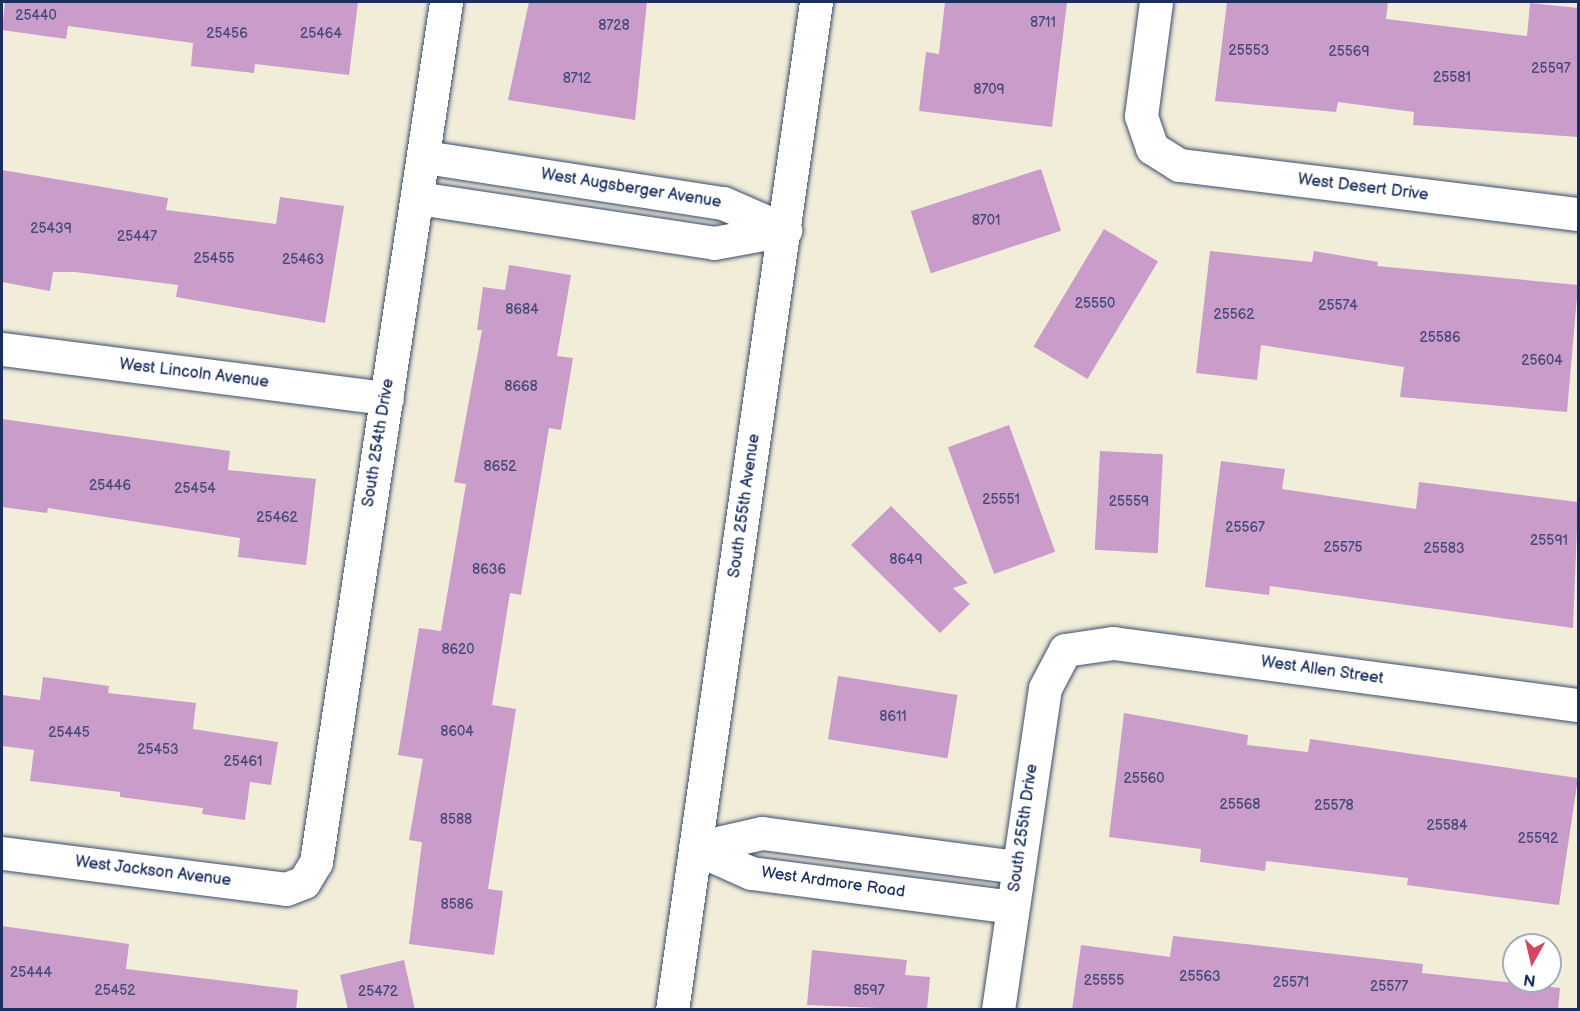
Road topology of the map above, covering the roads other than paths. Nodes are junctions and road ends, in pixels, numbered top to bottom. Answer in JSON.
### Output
{"nodes":[{"id":1,"x":446,"y":2,"type":"edge"},
{"id":2,"x":816,"y":2,"type":"edge"},
{"id":3,"x":1156,"y":2,"type":"edge"},
{"id":4,"x":425,"y":157,"type":"junction"},
{"id":5,"x":418,"y":198,"type":"junction"},
{"id":6,"x":1578,"y":214,"type":"edge"},
{"id":7,"x":785,"y":230,"type":"junction"},
{"id":8,"x":2,"y":349,"type":"edge"},
{"id":9,"x":387,"y":398,"type":"junction"},
{"id":10,"x":1065,"y":650,"type":"joint"},
{"id":11,"x":1578,"y":705,"type":"edge"},
{"id":12,"x":695,"y":848,"type":"junction"},
{"id":13,"x":2,"y":853,"type":"edge"},
{"id":14,"x":1017,"y":867,"type":"junction"},
{"id":15,"x":304,"y":882,"type":"joint"},
{"id":16,"x":1012,"y":907,"type":"junction"},
{"id":17,"x":672,"y":1010,"type":"edge"},
{"id":18,"x":998,"y":1010,"type":"edge"}],
"edges":[{"from":1,"to":4,"type":"street","name":"South 254th Drive"},
{"from":2,"to":7,"type":"street","name":"South 255th Avenue"},
{"from":3,"to":6,"type":"street","name":"West Desert Drive"},
{"from":4,"to":5,"type":"street","name":"South 254th Drive"},
{"from":4,"to":7,"type":"street","name":"West Augsberger Avenue"},
{"from":5,"to":7,"type":"street"},
{"from":5,"to":9,"type":"street","name":"South 254th Drive"},
{"from":7,"to":12,"type":"street","name":"South 255th Avenue"},
{"from":8,"to":9,"type":"street","name":"West Lincoln Avenue"},
{"from":9,"to":15,"type":"street","name":"South 254th Drive"},
{"from":10,"to":11,"type":"street","name":"West Allen Street"},
{"from":10,"to":14,"type":"street","name":"South 255th Drive"},
{"from":12,"to":14,"type":"street"},
{"from":12,"to":16,"type":"street","name":"West Ardmore Road"},
{"from":12,"to":17,"type":"street","name":"South 255th Avenue"},
{"from":13,"to":15,"type":"street","name":"West Jackson Avenue"},
{"from":14,"to":16,"type":"street","name":"South 255th Drive"},
{"from":16,"to":18,"type":"street","name":"South 255th Drive"}]}
